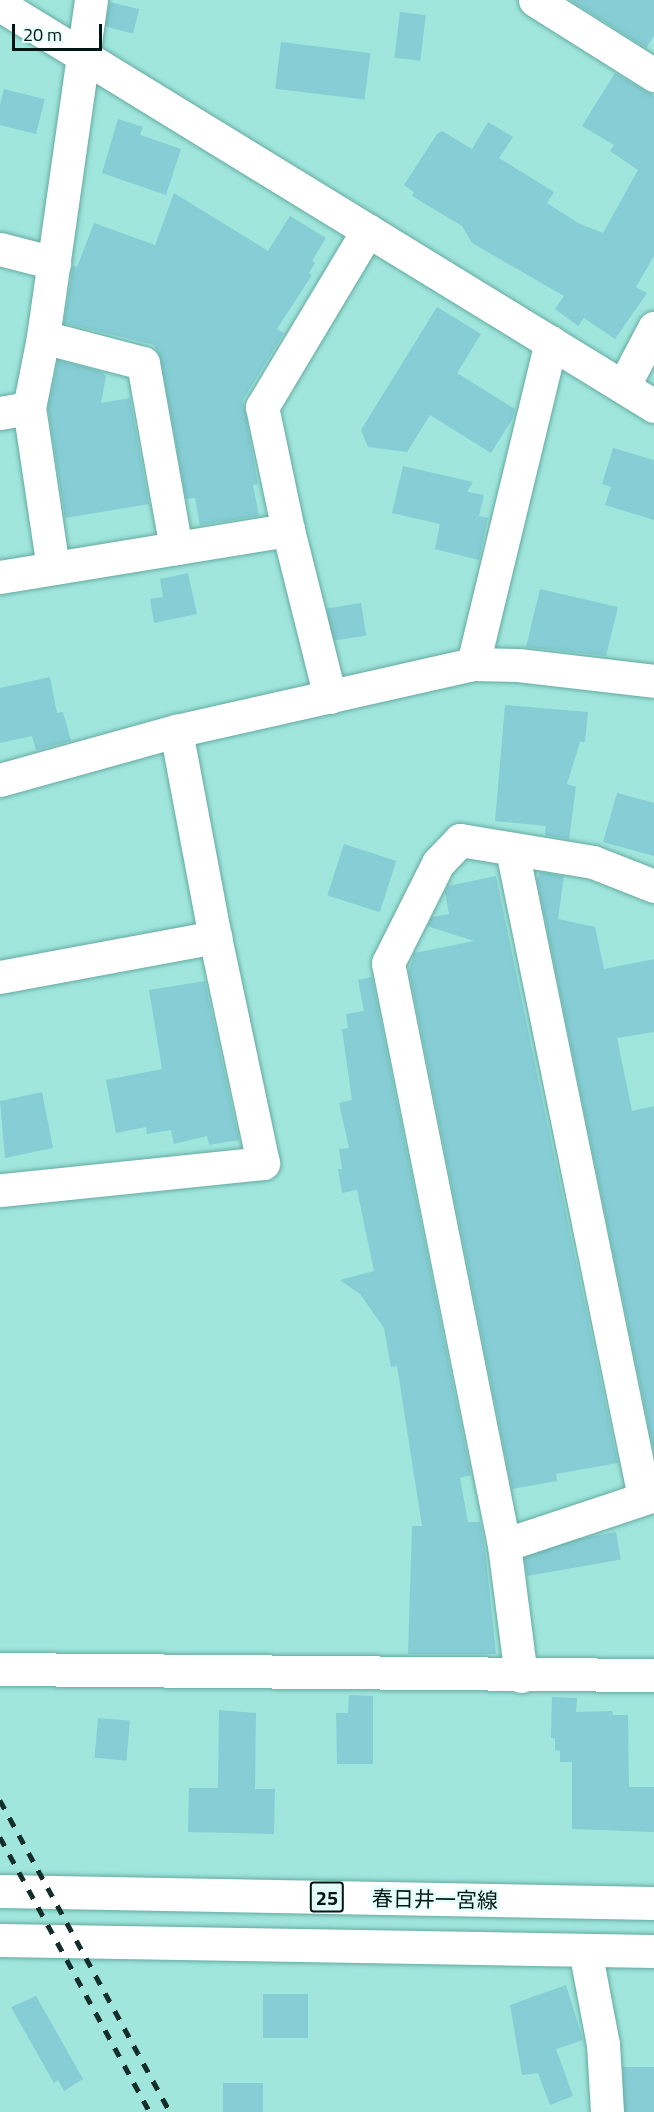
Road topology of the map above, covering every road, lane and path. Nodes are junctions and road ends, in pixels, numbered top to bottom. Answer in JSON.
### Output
{"nodes":[{"id":1,"x":91,"y":0,"type":"edge"},
{"id":2,"x":535,"y":0,"type":"edge"},
{"id":3,"x":0,"y":5,"type":"edge"},
{"id":4,"x":85,"y":57,"type":"junction"},
{"id":5,"x":654,"y":75,"type":"edge"},
{"id":6,"x":368,"y":230,"type":"junction"},
{"id":7,"x":0,"y":249,"type":"edge"},
{"id":8,"x":54,"y":264,"type":"junction"},
{"id":9,"x":654,"y":328,"type":"edge"},
{"id":10,"x":44,"y":337,"type":"junction"},
{"id":11,"x":551,"y":342,"type":"junction"},
{"id":12,"x":623,"y":387,"type":"junction"},
{"id":13,"x":654,"y":406,"type":"edge"},
{"id":14,"x":15,"y":411,"type":"edge"},
{"id":15,"x":288,"y":530,"type":"junction"},
{"id":16,"x":176,"y":548,"type":"junction"},
{"id":17,"x":53,"y":568,"type":"junction"},
{"id":18,"x":0,"y":577,"type":"edge"},
{"id":19,"x":473,"y":664,"type":"junction"},
{"id":20,"x":654,"y":681,"type":"edge"},
{"id":21,"x":330,"y":697,"type":"junction"},
{"id":22,"x":176,"y":731,"type":"junction"},
{"id":23,"x":0,"y":780,"type":"edge"},
{"id":24,"x":512,"y":850,"type":"junction"},
{"id":25,"x":654,"y":886,"type":"edge"},
{"id":26,"x":215,"y":937,"type":"junction"},
{"id":27,"x":0,"y":977,"type":"edge"},
{"id":28,"x":0,"y":1190,"type":"edge"},
{"id":29,"x":649,"y":1496,"type":"edge"},
{"id":30,"x":504,"y":1545,"type":"junction"},
{"id":31,"x":0,"y":1669,"type":"edge"},
{"id":32,"x":521,"y":1676,"type":"junction"},
{"id":33,"x":654,"y":1676,"type":"edge"},
{"id":34,"x":0,"y":1891,"type":"edge"},
{"id":35,"x":654,"y":1904,"type":"edge"},
{"id":36,"x":0,"y":1940,"type":"edge"},
{"id":37,"x":585,"y":1950,"type":"junction"},
{"id":38,"x":654,"y":1951,"type":"edge"},
{"id":39,"x":607,"y":2112,"type":"edge"}],
"edges":[{"from":1,"to":4,"type":"street"},
{"from":2,"to":5,"type":"street"},
{"from":3,"to":4,"type":"street"},
{"from":4,"to":6,"type":"street"},
{"from":4,"to":8,"type":"street"},
{"from":6,"to":11,"type":"street"},
{"from":6,"to":15,"type":"street"},
{"from":7,"to":8,"type":"street"},
{"from":8,"to":10,"type":"street"},
{"from":9,"to":12,"type":"street"},
{"from":10,"to":14,"type":"street"},
{"from":10,"to":16,"type":"street"},
{"from":11,"to":12,"type":"street"},
{"from":11,"to":19,"type":"street"},
{"from":12,"to":13,"type":"street"},
{"from":14,"to":17,"type":"street"},
{"from":15,"to":16,"type":"street"},
{"from":15,"to":21,"type":"street"},
{"from":16,"to":17,"type":"street"},
{"from":17,"to":18,"type":"street"},
{"from":19,"to":20,"type":"street"},
{"from":19,"to":21,"type":"street"},
{"from":21,"to":22,"type":"street"},
{"from":22,"to":23,"type":"street"},
{"from":22,"to":26,"type":"street"},
{"from":24,"to":25,"type":"street"},
{"from":24,"to":29,"type":"street"},
{"from":24,"to":30,"type":"street"},
{"from":26,"to":27,"type":"street"},
{"from":26,"to":28,"type":"street"},
{"from":29,"to":30,"type":"street"},
{"from":30,"to":32,"type":"street"},
{"from":31,"to":32,"type":"street"},
{"from":32,"to":33,"type":"street"},
{"from":34,"to":35,"type":"street","name":"春日井一宮線","number":"25"},
{"from":36,"to":37,"type":"street","number":"25"},
{"from":37,"to":38,"type":"street","number":"25"},
{"from":37,"to":39,"type":"street"}]}
